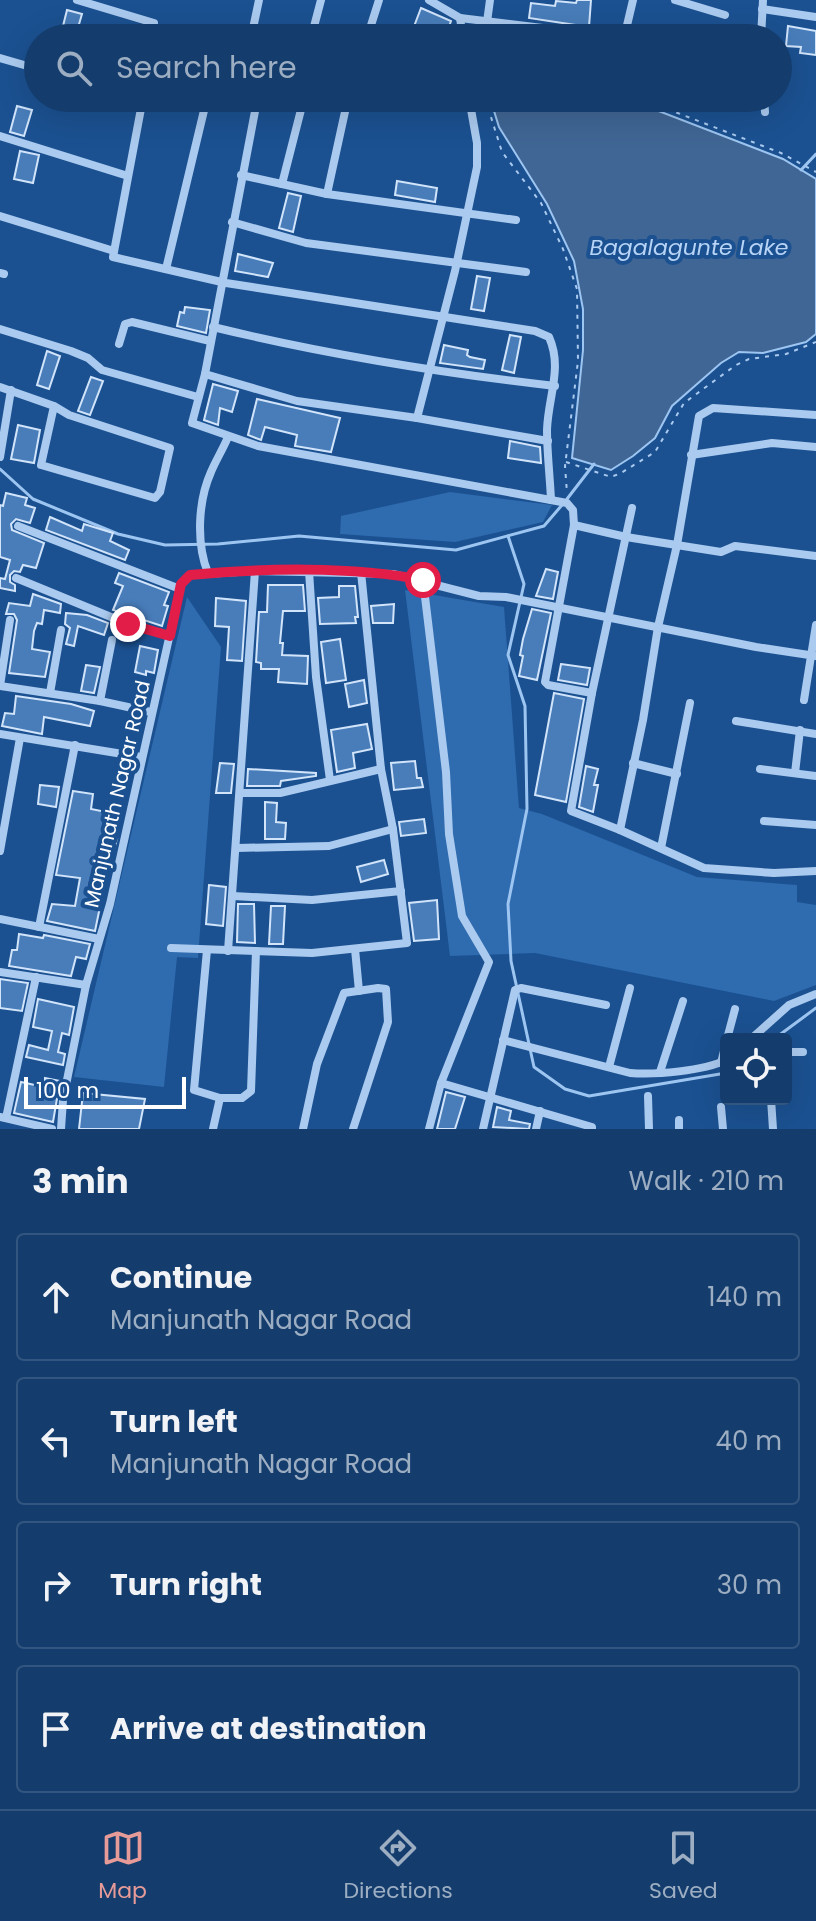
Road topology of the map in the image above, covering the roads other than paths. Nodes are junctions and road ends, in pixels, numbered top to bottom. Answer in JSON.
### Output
{"nodes":[{"id":1,"x":77,"y":0,"type":"edge"},
{"id":2,"x":259,"y":0,"type":"edge"},
{"id":3,"x":321,"y":0,"type":"edge"},
{"id":4,"x":379,"y":0,"type":"edge"},
{"id":5,"x":429,"y":0,"type":"edge"},
{"id":6,"x":490,"y":0,"type":"edge"},
{"id":7,"x":633,"y":0,"type":"edge"},
{"id":8,"x":675,"y":0,"type":"edge"},
{"id":9,"x":448,"y":4,"type":"edge"},
{"id":10,"x":763,"y":4,"type":"edge"},
{"id":11,"x":725,"y":15,"type":"dead end"},
{"id":12,"x":816,"y":17,"type":"edge"},
{"id":13,"x":460,"y":18,"type":"junction"},
{"id":14,"x":487,"y":22,"type":"junction"},
{"id":15,"x":154,"y":24,"type":"edge"},
{"id":16,"x":254,"y":24,"type":"edge"},
{"id":17,"x":315,"y":24,"type":"edge"},
{"id":18,"x":371,"y":24,"type":"edge"},
{"id":19,"x":461,"y":24,"type":"edge"},
{"id":20,"x":504,"y":24,"type":"edge"},
{"id":21,"x":627,"y":24,"type":"edge"},
{"id":22,"x":762,"y":24,"type":"edge"},
{"id":23,"x":0,"y":58,"type":"edge"},
{"id":24,"x":24,"y":65,"type":"edge"},
{"id":25,"x":139,"y":112,"type":"edge"},
{"id":26,"x":204,"y":112,"type":"edge"},
{"id":27,"x":255,"y":112,"type":"edge"},
{"id":28,"x":300,"y":112,"type":"edge"},
{"id":29,"x":345,"y":112,"type":"edge"},
{"id":30,"x":471,"y":112,"type":"edge"},
{"id":31,"x":0,"y":136,"type":"edge"},
{"id":32,"x":241,"y":175,"type":"junction"},
{"id":33,"x":128,"y":176,"type":"junction"},
{"id":34,"x":282,"y":184,"type":"junction"},
{"id":35,"x":327,"y":194,"type":"junction"},
{"id":36,"x":467,"y":214,"type":"junction"},
{"id":37,"x":0,"y":216,"type":"edge"},
{"id":38,"x":516,"y":220,"type":"dead end"},
{"id":39,"x":232,"y":222,"type":"junction"},
{"id":40,"x":114,"y":251,"type":"junction"},
{"id":41,"x":456,"y":264,"type":"junction"},
{"id":42,"x":166,"y":269,"type":"junction"},
{"id":43,"x":526,"y":272,"type":"dead end"},
{"id":44,"x":220,"y":282,"type":"junction"},
{"id":45,"x":443,"y":317,"type":"junction"},
{"id":46,"x":213,"y":327,"type":"junction"},
{"id":47,"x":0,"y":329,"type":"edge"},
{"id":48,"x":210,"y":341,"type":"junction"},
{"id":49,"x":119,"y":344,"type":"dead end"},
{"id":50,"x":430,"y":367,"type":"junction"},
{"id":51,"x":205,"y":374,"type":"junction"},
{"id":52,"x":555,"y":386,"type":"junction"},
{"id":53,"x":0,"y":387,"type":"edge"},
{"id":54,"x":11,"y":390,"type":"junction"},
{"id":55,"x":198,"y":397,"type":"junction"},
{"id":56,"x":54,"y":406,"type":"junction"},
{"id":57,"x":816,"y":415,"type":"edge"},
{"id":58,"x":417,"y":418,"type":"junction"},
{"id":59,"x":228,"y":437,"type":"junction"},
{"id":60,"x":548,"y":441,"type":"junction"},
{"id":61,"x":816,"y":447,"type":"edge"},
{"id":62,"x":691,"y":455,"type":"junction"},
{"id":63,"x":0,"y":457,"type":"edge"},
{"id":64,"x":551,"y":500,"type":"junction"},
{"id":65,"x":632,"y":508,"type":"dead end"},
{"id":66,"x":574,"y":525,"type":"junction"},
{"id":67,"x":18,"y":526,"type":"dead end"},
{"id":68,"x":626,"y":537,"type":"junction"},
{"id":69,"x":677,"y":545,"type":"junction"},
{"id":70,"x":816,"y":556,"type":"edge"},
{"id":71,"x":207,"y":570,"type":"junction"},
{"id":72,"x":255,"y":571,"type":"junction"},
{"id":73,"x":309,"y":571,"type":"junction"},
{"id":74,"x":361,"y":572,"type":"junction"},
{"id":75,"x":16,"y":578,"type":"dead end"},
{"id":76,"x":423,"y":580,"type":"junction"},
{"id":77,"x":180,"y":589,"type":"junction"},
{"id":78,"x":560,"y":607,"type":"junction"},
{"id":79,"x":608,"y":617,"type":"junction"},
{"id":80,"x":10,"y":620,"type":"dead end"},
{"id":81,"x":816,"y":625,"type":"edge"},
{"id":82,"x":658,"y":627,"type":"junction"},
{"id":83,"x":61,"y":630,"type":"dead end"},
{"id":84,"x":170,"y":636,"type":"junction"},
{"id":85,"x":112,"y":640,"type":"dead end"},
{"id":86,"x":814,"y":656,"type":"edge"},
{"id":87,"x":0,"y":686,"type":"edge"},
{"id":88,"x":50,"y":693,"type":"junction"},
{"id":89,"x":592,"y":693,"type":"junction"},
{"id":90,"x":804,"y":700,"type":"dead end"},
{"id":91,"x":100,"y":701,"type":"junction"},
{"id":92,"x":690,"y":703,"type":"dead end"},
{"id":93,"x":151,"y":712,"type":"junction"},
{"id":94,"x":736,"y":721,"type":"dead end"},
{"id":95,"x":800,"y":730,"type":"junction"},
{"id":96,"x":0,"y":734,"type":"edge"},
{"id":97,"x":816,"y":734,"type":"edge"},
{"id":98,"x":20,"y":738,"type":"junction"},
{"id":99,"x":75,"y":745,"type":"junction"},
{"id":100,"x":141,"y":757,"type":"junction"},
{"id":101,"x":633,"y":763,"type":"junction"},
{"id":102,"x":381,"y":769,"type":"junction"},
{"id":103,"x":760,"y":769,"type":"dead end"},
{"id":104,"x":795,"y":773,"type":"junction"},
{"id":105,"x":677,"y":774,"type":"junction"},
{"id":106,"x":816,"y":776,"type":"edge"},
{"id":107,"x":330,"y":780,"type":"junction"},
{"id":108,"x":240,"y":793,"type":"junction"},
{"id":109,"x":764,"y":821,"type":"dead end"},
{"id":110,"x":816,"y":825,"type":"edge"},
{"id":111,"x":393,"y":829,"type":"junction"},
{"id":112,"x":620,"y":830,"type":"junction"},
{"id":113,"x":237,"y":848,"type":"junction"},
{"id":114,"x":661,"y":848,"type":"junction"},
{"id":115,"x":0,"y":851,"type":"edge"},
{"id":116,"x":816,"y":871,"type":"edge"},
{"id":117,"x":401,"y":891,"type":"junction"},
{"id":118,"x":233,"y":896,"type":"junction"},
{"id":119,"x":0,"y":919,"type":"edge"},
{"id":120,"x":39,"y":927,"type":"junction"},
{"id":121,"x":99,"y":939,"type":"junction"},
{"id":122,"x":171,"y":948,"type":"dead end"},
{"id":123,"x":355,"y":949,"type":"junction"},
{"id":124,"x":207,"y":950,"type":"junction"},
{"id":125,"x":228,"y":951,"type":"junction"},
{"id":126,"x":256,"y":951,"type":"junction"},
{"id":127,"x":0,"y":972,"type":"edge"},
{"id":128,"x":36,"y":977,"type":"junction"},
{"id":129,"x":86,"y":985,"type":"junction"},
{"id":130,"x":630,"y":988,"type":"dead end"},
{"id":131,"x":359,"y":991,"type":"junction"},
{"id":132,"x":816,"y":994,"type":"edge"},
{"id":133,"x":683,"y":1001,"type":"dead end"},
{"id":134,"x":606,"y":1005,"type":"dead end"},
{"id":135,"x":735,"y":1009,"type":"dead end"},
{"id":136,"x":728,"y":1033,"type":"edge"},
{"id":137,"x":758,"y":1033,"type":"edge"},
{"id":138,"x":503,"y":1040,"type":"junction"},
{"id":139,"x":792,"y":1052,"type":"edge"},
{"id":140,"x":803,"y":1052,"type":"dead end"},
{"id":141,"x":720,"y":1062,"type":"edge"},
{"id":142,"x":609,"y":1067,"type":"junction"},
{"id":143,"x":660,"y":1072,"type":"junction"},
{"id":144,"x":441,"y":1083,"type":"junction"},
{"id":145,"x":491,"y":1096,"type":"junction"},
{"id":146,"x":648,"y":1096,"type":"dead end"},
{"id":147,"x":220,"y":1098,"type":"junction"},
{"id":148,"x":771,"y":1105,"type":"edge"},
{"id":149,"x":721,"y":1107,"type":"dead end"},
{"id":150,"x":540,"y":1111,"type":"junction"},
{"id":151,"x":3,"y":1118,"type":"edge"},
{"id":152,"x":52,"y":1129,"type":"edge"},
{"id":153,"x":61,"y":1129,"type":"edge"},
{"id":154,"x":213,"y":1129,"type":"edge"},
{"id":155,"x":303,"y":1129,"type":"edge"},
{"id":156,"x":353,"y":1129,"type":"edge"},
{"id":157,"x":429,"y":1129,"type":"edge"},
{"id":158,"x":483,"y":1129,"type":"edge"},
{"id":159,"x":536,"y":1129,"type":"edge"},
{"id":160,"x":592,"y":1129,"type":"edge"},
{"id":161,"x":649,"y":1129,"type":"edge"},
{"id":162,"x":723,"y":1129,"type":"edge"},
{"id":163,"x":773,"y":1129,"type":"edge"}],
"edges":[{"from":1,"to":15,"type":"street"},
{"from":2,"to":16,"type":"street"},
{"from":3,"to":17,"type":"street"},
{"from":4,"to":18,"type":"street"},
{"from":5,"to":9,"type":"street"},
{"from":6,"to":14,"type":"street"},
{"from":7,"to":21,"type":"street"},
{"from":8,"to":11,"type":"street"},
{"from":9,"to":13,"type":"street"},
{"from":10,"to":12,"type":"street"},
{"from":10,"to":22,"type":"street"},
{"from":13,"to":14,"type":"street"},
{"from":13,"to":19,"type":"street"},
{"from":14,"to":20,"type":"street"},
{"from":23,"to":24,"type":"street"},
{"from":25,"to":33,"type":"street"},
{"from":26,"to":42,"type":"street"},
{"from":27,"to":32,"type":"street"},
{"from":28,"to":34,"type":"street"},
{"from":29,"to":35,"type":"street"},
{"from":30,"to":36,"type":"street"},
{"from":31,"to":33,"type":"street"},
{"from":32,"to":34,"type":"street"},
{"from":32,"to":39,"type":"street"},
{"from":33,"to":40,"type":"street"},
{"from":34,"to":35,"type":"street"},
{"from":35,"to":36,"type":"street"},
{"from":36,"to":38,"type":"street"},
{"from":36,"to":41,"type":"street"},
{"from":37,"to":40,"type":"street"},
{"from":39,"to":41,"type":"street"},
{"from":39,"to":44,"type":"street"},
{"from":40,"to":42,"type":"street"},
{"from":41,"to":43,"type":"street"},
{"from":41,"to":45,"type":"street"},
{"from":42,"to":44,"type":"street"},
{"from":44,"to":45,"type":"street"},
{"from":44,"to":46,"type":"street"},
{"from":45,"to":50,"type":"street"},
{"from":45,"to":52,"type":"street"},
{"from":46,"to":48,"type":"street"},
{"from":46,"to":50,"type":"street"},
{"from":47,"to":55,"type":"street"},
{"from":48,"to":49,"type":"street"},
{"from":48,"to":51,"type":"street"},
{"from":50,"to":52,"type":"street"},
{"from":50,"to":58,"type":"street"},
{"from":51,"to":55,"type":"street"},
{"from":51,"to":58,"type":"street"},
{"from":52,"to":60,"type":"street"},
{"from":53,"to":54,"type":"street"},
{"from":54,"to":56,"type":"street"},
{"from":54,"to":63,"type":"street"},
{"from":55,"to":59,"type":"street"},
{"from":56,"to":56,"type":"street"},
{"from":57,"to":62,"type":"street"},
{"from":58,"to":60,"type":"street"},
{"from":59,"to":64,"type":"street"},
{"from":59,"to":71,"type":"street"},
{"from":60,"to":64,"type":"street"},
{"from":61,"to":62,"type":"street"},
{"from":62,"to":69,"type":"street"},
{"from":64,"to":66,"type":"street"},
{"from":65,"to":68,"type":"street"},
{"from":66,"to":68,"type":"street"},
{"from":66,"to":78,"type":"street"},
{"from":67,"to":77,"type":"street"},
{"from":68,"to":69,"type":"street"},
{"from":68,"to":79,"type":"street"},
{"from":69,"to":70,"type":"street"},
{"from":69,"to":82,"type":"street"},
{"from":71,"to":72,"type":"street"},
{"from":71,"to":77,"type":"street"},
{"from":72,"to":73,"type":"street"},
{"from":72,"to":108,"type":"street"},
{"from":73,"to":74,"type":"street"},
{"from":73,"to":107,"type":"street"},
{"from":74,"to":76,"type":"street"},
{"from":74,"to":102,"type":"street"},
{"from":75,"to":84,"type":"street"},
{"from":76,"to":78,"type":"street"},
{"from":76,"to":144,"type":"street"},
{"from":77,"to":84,"type":"street","name":"Manjunath Nagar Road"},
{"from":78,"to":79,"type":"street"},
{"from":78,"to":89,"type":"street"},
{"from":79,"to":82,"type":"street"},
{"from":79,"to":89,"type":"street"},
{"from":80,"to":87,"type":"street"},
{"from":81,"to":86,"type":"street"},
{"from":82,"to":86,"type":"street"},
{"from":82,"to":101,"type":"street"},
{"from":83,"to":88,"type":"street"},
{"from":84,"to":93,"type":"street","name":"Manjunath Nagar Road"},
{"from":85,"to":91,"type":"street"},
{"from":86,"to":90,"type":"street"},
{"from":87,"to":88,"type":"street"},
{"from":88,"to":91,"type":"street"},
{"from":89,"to":112,"type":"street"},
{"from":91,"to":93,"type":"street"},
{"from":92,"to":105,"type":"street"},
{"from":93,"to":100,"type":"street","name":"Manjunath Nagar Road"},
{"from":94,"to":95,"type":"street"},
{"from":95,"to":97,"type":"street"},
{"from":95,"to":104,"type":"street"},
{"from":96,"to":98,"type":"street"},
{"from":98,"to":99,"type":"street"},
{"from":98,"to":115,"type":"street"},
{"from":99,"to":100,"type":"street"},
{"from":99,"to":120,"type":"street"},
{"from":100,"to":121,"type":"street","name":"Manjunath Nagar Road"},
{"from":101,"to":105,"type":"street"},
{"from":101,"to":112,"type":"street"},
{"from":102,"to":107,"type":"street"},
{"from":102,"to":111,"type":"street"},
{"from":103,"to":104,"type":"street"},
{"from":104,"to":106,"type":"street"},
{"from":105,"to":114,"type":"street"},
{"from":107,"to":108,"type":"street"},
{"from":108,"to":113,"type":"street"},
{"from":109,"to":110,"type":"street"},
{"from":111,"to":113,"type":"street"},
{"from":111,"to":117,"type":"street"},
{"from":112,"to":114,"type":"street"},
{"from":113,"to":118,"type":"street"},
{"from":114,"to":116,"type":"street"},
{"from":117,"to":118,"type":"street"},
{"from":117,"to":123,"type":"street"},
{"from":118,"to":125,"type":"street"},
{"from":119,"to":120,"type":"street"},
{"from":120,"to":121,"type":"street"},
{"from":121,"to":129,"type":"street","name":"Manjunath Nagar Road"},
{"from":122,"to":124,"type":"street"},
{"from":123,"to":126,"type":"street"},
{"from":123,"to":131,"type":"street"},
{"from":124,"to":125,"type":"street"},
{"from":124,"to":147,"type":"street"},
{"from":125,"to":126,"type":"street"},
{"from":126,"to":147,"type":"street"},
{"from":127,"to":128,"type":"street"},
{"from":128,"to":129,"type":"street"},
{"from":128,"to":151,"type":"street"},
{"from":129,"to":153,"type":"street","name":"Manjunath Nagar Road"},
{"from":130,"to":142,"type":"street"},
{"from":131,"to":155,"type":"street"},
{"from":131,"to":156,"type":"street"},
{"from":132,"to":137,"type":"street"},
{"from":133,"to":143,"type":"street"},
{"from":134,"to":138,"type":"street"},
{"from":135,"to":136,"type":"street"},
{"from":138,"to":142,"type":"street"},
{"from":138,"to":145,"type":"street"},
{"from":139,"to":140,"type":"street"},
{"from":141,"to":143,"type":"street"},
{"from":142,"to":143,"type":"street"},
{"from":144,"to":145,"type":"street"},
{"from":144,"to":157,"type":"street"},
{"from":145,"to":150,"type":"street"},
{"from":145,"to":158,"type":"street"},
{"from":146,"to":161,"type":"street"},
{"from":147,"to":154,"type":"street"},
{"from":148,"to":163,"type":"street"},
{"from":149,"to":162,"type":"street"},
{"from":150,"to":159,"type":"street"},
{"from":150,"to":160,"type":"street"},
{"from":151,"to":152,"type":"street"}]}
